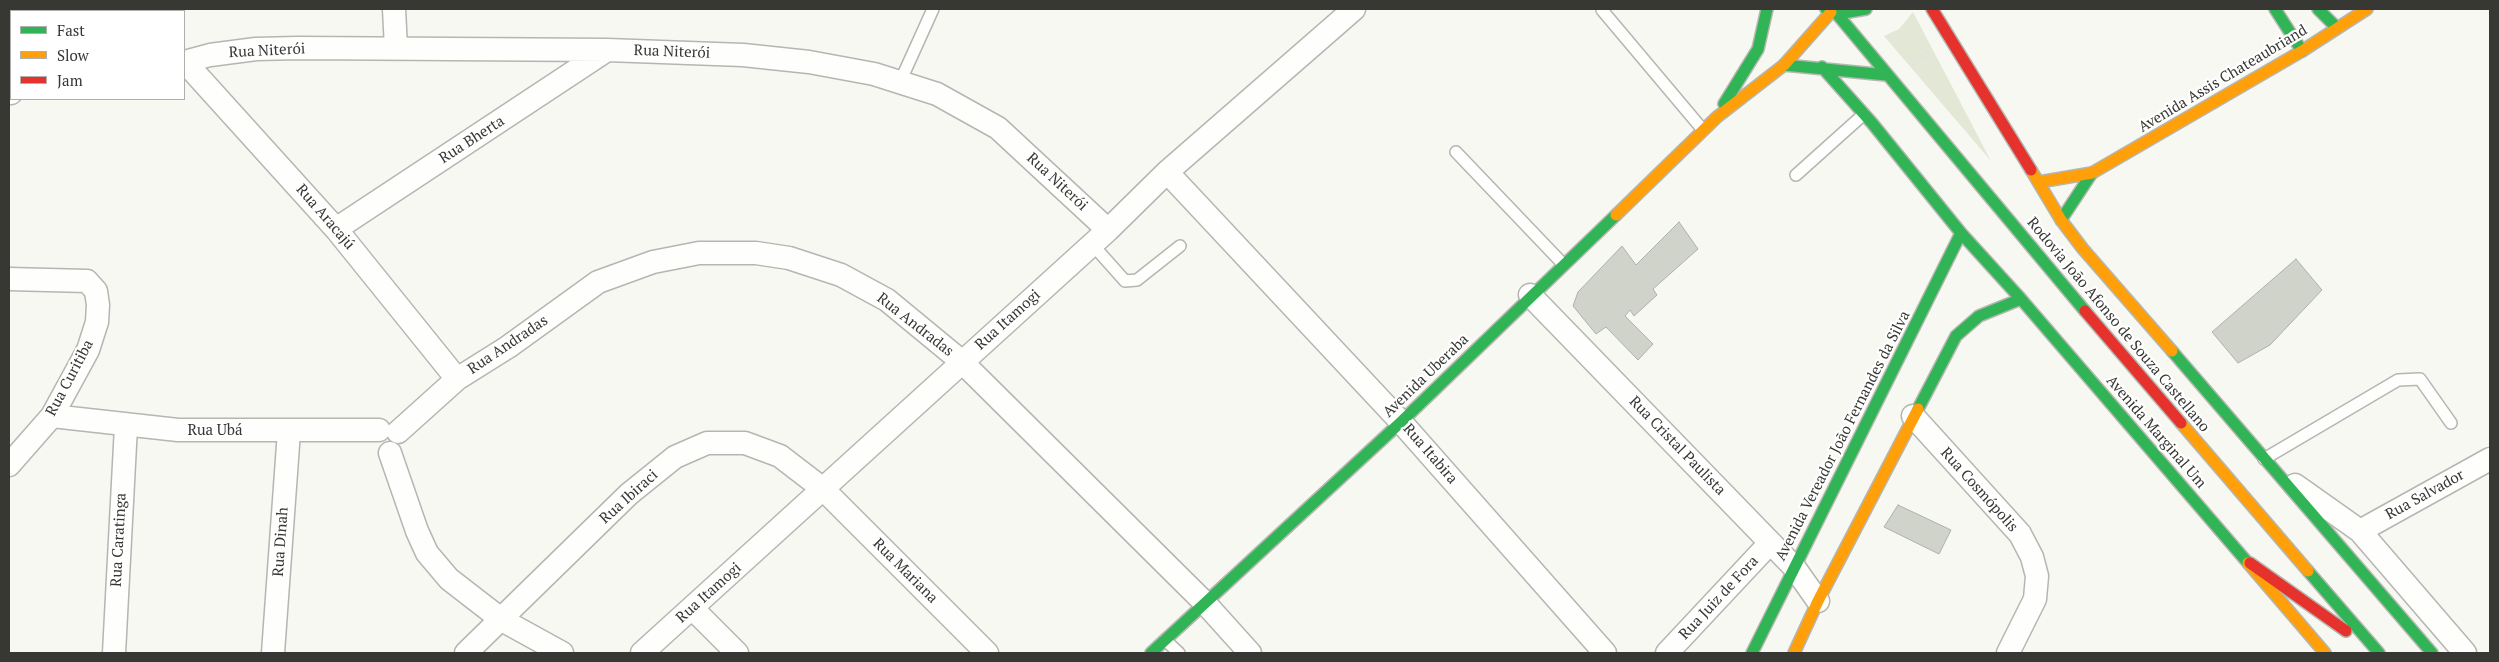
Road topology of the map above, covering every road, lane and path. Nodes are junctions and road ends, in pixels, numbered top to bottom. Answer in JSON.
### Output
{"nodes":[{"id":1,"x":394,"y":9,"type":"edge"},
{"id":2,"x":933,"y":9,"type":"edge"},
{"id":3,"x":1354,"y":9,"type":"edge"},
{"id":4,"x":1767,"y":9,"type":"edge"},
{"id":5,"x":1866,"y":9,"type":"edge"},
{"id":6,"x":1932,"y":9,"type":"edge"},
{"id":7,"x":2275,"y":9,"type":"edge"},
{"id":8,"x":2286,"y":9,"type":"edge"},
{"id":9,"x":2318,"y":9,"type":"edge"},
{"id":10,"x":2366,"y":9,"type":"edge"},
{"id":11,"x":1602,"y":10,"type":"dead end"},
{"id":12,"x":1831,"y":12,"type":"edge"},
{"id":13,"x":2337,"y":28,"type":"junction"},
{"id":14,"x":1946,"y":35,"type":"junction"},
{"id":15,"x":2308,"y":36,"type":"junction"},
{"id":16,"x":396,"y":48,"type":"junction"},
{"id":17,"x":607,"y":50,"type":"junction"},
{"id":18,"x":2302,"y":51,"type":"junction"},
{"id":19,"x":185,"y":62,"type":"edge"},
{"id":20,"x":185,"y":63,"type":"edge"},
{"id":21,"x":1784,"y":65,"type":"junction"},
{"id":22,"x":1822,"y":67,"type":"junction"},
{"id":23,"x":1890,"y":79,"type":"junction"},
{"id":24,"x":900,"y":82,"type":"junction"},
{"id":25,"x":1864,"y":114,"type":"junction"},
{"id":26,"x":1717,"y":117,"type":"junction"},
{"id":27,"x":1703,"y":130,"type":"junction"},
{"id":28,"x":1456,"y":152,"type":"dead end"},
{"id":29,"x":1167,"y":172,"type":"junction"},
{"id":30,"x":2092,"y":173,"type":"junction"},
{"id":31,"x":1796,"y":175,"type":"dead end"},
{"id":32,"x":2039,"y":182,"type":"junction"},
{"id":33,"x":2061,"y":220,"type":"junction"},
{"id":34,"x":336,"y":229,"type":"junction"},
{"id":35,"x":1961,"y":233,"type":"junction"},
{"id":36,"x":1100,"y":237,"type":"junction"},
{"id":37,"x":1180,"y":246,"type":"dead end"},
{"id":38,"x":1563,"y":264,"type":"junction"},
{"id":39,"x":9,"y":279,"type":"edge"},
{"id":40,"x":1530,"y":296,"type":"junction"},
{"id":41,"x":2021,"y":298,"type":"junction"},
{"id":42,"x":961,"y":362,"type":"junction"},
{"id":43,"x":457,"y":379,"type":"junction"},
{"id":44,"x":52,"y":416,"type":"junction"},
{"id":45,"x":1913,"y":416,"type":"junction"},
{"id":46,"x":1401,"y":422,"type":"junction"},
{"id":47,"x":2451,"y":423,"type":"dead end"},
{"id":48,"x":126,"y":426,"type":"junction"},
{"id":49,"x":289,"y":431,"type":"junction"},
{"id":50,"x":388,"y":431,"type":"junction"},
{"id":51,"x":2490,"y":459,"type":"edge"},
{"id":52,"x":2269,"y":464,"type":"junction"},
{"id":53,"x":9,"y":465,"type":"edge"},
{"id":54,"x":823,"y":489,"type":"junction"},
{"id":55,"x":2360,"y":531,"type":"junction"},
{"id":56,"x":1770,"y":543,"type":"junction"},
{"id":57,"x":2250,"y":563,"type":"junction"},
{"id":58,"x":1794,"y":567,"type":"junction"},
{"id":59,"x":1818,"y":601,"type":"junction"},
{"id":60,"x":1204,"y":602,"type":"junction"},
{"id":61,"x":692,"y":608,"type":"junction"},
{"id":62,"x":502,"y":620,"type":"junction"},
{"id":63,"x":1165,"y":640,"type":"junction"},
{"id":64,"x":114,"y":653,"type":"edge"},
{"id":65,"x":273,"y":653,"type":"edge"},
{"id":66,"x":466,"y":653,"type":"edge"},
{"id":67,"x":562,"y":653,"type":"edge"},
{"id":68,"x":642,"y":653,"type":"edge"},
{"id":69,"x":737,"y":653,"type":"edge"},
{"id":70,"x":987,"y":653,"type":"edge"},
{"id":71,"x":1151,"y":653,"type":"edge"},
{"id":72,"x":1180,"y":653,"type":"edge"},
{"id":73,"x":1250,"y":653,"type":"edge"},
{"id":74,"x":1605,"y":653,"type":"edge"},
{"id":75,"x":1667,"y":653,"type":"edge"},
{"id":76,"x":1752,"y":653,"type":"edge"},
{"id":77,"x":1794,"y":653,"type":"edge"},
{"id":78,"x":2008,"y":653,"type":"edge"},
{"id":79,"x":2325,"y":653,"type":"edge"},
{"id":80,"x":2378,"y":653,"type":"edge"},
{"id":81,"x":2432,"y":653,"type":"edge"},
{"id":82,"x":2465,"y":653,"type":"edge"}],
"edges":[{"from":1,"to":16,"type":"street"},
{"from":2,"to":24,"type":"lane"},
{"from":3,"to":29,"type":"street","name":"Rua Itamogi"},
{"from":4,"to":26,"type":"main road","name":"Avenida Uberaba"},
{"from":5,"to":12,"type":"main road"},
{"from":6,"to":14,"type":"main road","name":"Rodovia João Afonso de Souza Castellano"},
{"from":7,"to":18,"type":"main road"},
{"from":8,"to":15,"type":"main road"},
{"from":9,"to":13,"type":"main road"},
{"from":10,"to":13,"type":"main road","name":"Avenida Assis Chateaubriand"},
{"from":11,"to":27,"type":"lane"},
{"from":12,"to":21,"type":"main road","name":"Avenida Uberaba"},
{"from":12,"to":23,"type":"main road","name":"Rodovia João Afonso de Souza Castellano"},
{"from":13,"to":15,"type":"main road","name":"Avenida Assis Chateaubriand"},
{"from":14,"to":23,"type":"path"},
{"from":14,"to":32,"type":"main road","name":"Rodovia João Afonso de Souza Castellano"},
{"from":15,"to":18,"type":"main road","name":"Avenida Assis Chateaubriand"},
{"from":16,"to":17,"type":"street","name":"Rua Niterói"},
{"from":16,"to":19,"type":"street","name":"Rua Niterói"},
{"from":17,"to":24,"type":"street","name":"Rua Niterói"},
{"from":17,"to":34,"type":"street","name":"Rua Bherta"},
{"from":18,"to":30,"type":"main road","name":"Avenida Assis Chateaubriand"},
{"from":20,"to":34,"type":"street","name":"Rua Aracajú"},
{"from":21,"to":22,"type":"main road"},
{"from":21,"to":26,"type":"main road","name":"Avenida Uberaba"},
{"from":22,"to":23,"type":"main road"},
{"from":22,"to":25,"type":"main road","name":"Avenida Marginal Um"},
{"from":23,"to":80,"type":"main road","name":"Rodovia João Afonso de Souza Castellano"},
{"from":24,"to":36,"type":"street","name":"Rua Niterói"},
{"from":25,"to":31,"type":"lane"},
{"from":25,"to":35,"type":"main road","name":"Avenida Marginal Um"},
{"from":26,"to":27,"type":"main road","name":"Avenida Uberaba"},
{"from":27,"to":38,"type":"main road","name":"Avenida Uberaba"},
{"from":28,"to":38,"type":"lane"},
{"from":29,"to":36,"type":"street","name":"Rua Itamogi"},
{"from":29,"to":46,"type":"street","name":"Rua Itabira"},
{"from":30,"to":32,"type":"main road","name":"Avenida Assis Chateaubriand"},
{"from":30,"to":33,"type":"main road","name":"Avenida Assis Chateaubriand"},
{"from":32,"to":33,"type":"main road","name":"Rodovia João Afonso de Souza Castellano"},
{"from":33,"to":52,"type":"main road","name":"Rodovia João Afonso de Souza Castellano"},
{"from":34,"to":43,"type":"street","name":"Rua Aracajú"},
{"from":35,"to":41,"type":"main road","name":"Avenida Marginal Um"},
{"from":35,"to":58,"type":"main road","name":"Avenida Vereador João Fernandes da Silva"},
{"from":36,"to":37,"type":"lane"},
{"from":36,"to":42,"type":"street","name":"Rua Itamogi"},
{"from":38,"to":40,"type":"main road","name":"Avenida Uberaba"},
{"from":39,"to":44,"type":"street","name":"Rua Curitiba"},
{"from":40,"to":46,"type":"main road","name":"Avenida Uberaba"},
{"from":40,"to":56,"type":"street","name":"Rua Cristal Paulista"},
{"from":41,"to":45,"type":"main road"},
{"from":41,"to":57,"type":"main road","name":"Avenida Marginal Um"},
{"from":42,"to":43,"type":"street","name":"Rua Andradas"},
{"from":42,"to":54,"type":"street","name":"Rua Itamogi"},
{"from":42,"to":60,"type":"street","name":"Rua Andradas"},
{"from":43,"to":50,"type":"street","name":"Rua Andradas"},
{"from":44,"to":48,"type":"street","name":"Rua Ubá"},
{"from":44,"to":53,"type":"street","name":"Rua Curitiba"},
{"from":45,"to":59,"type":"main road"},
{"from":45,"to":78,"type":"street","name":"Rua Cosmópolis"},
{"from":46,"to":60,"type":"main road","name":"Avenida Uberaba"},
{"from":46,"to":74,"type":"street","name":"Rua Itabira"},
{"from":47,"to":52,"type":"lane"},
{"from":48,"to":49,"type":"street","name":"Rua Ubá"},
{"from":48,"to":64,"type":"street","name":"Rua Caratinga"},
{"from":49,"to":50,"type":"street","name":"Rua Ubá"},
{"from":49,"to":65,"type":"street","name":"Rua Dinah"},
{"from":50,"to":62,"type":"street"},
{"from":51,"to":55,"type":"street","name":"Rua Salvador"},
{"from":52,"to":55,"type":"street"},
{"from":52,"to":81,"type":"main road","name":"Rodovia João Afonso de Souza Castellano"},
{"from":54,"to":61,"type":"street","name":"Rua Itamogi"},
{"from":54,"to":62,"type":"street","name":"Rua Ibiraci"},
{"from":54,"to":70,"type":"street","name":"Rua Mariana"},
{"from":55,"to":82,"type":"street"},
{"from":56,"to":58,"type":"street","name":"Rua Cristal Paulista"},
{"from":56,"to":75,"type":"street","name":"Rua Juiz de Fora"},
{"from":57,"to":79,"type":"main road","name":"Avenida Marginal Um"},
{"from":57,"to":80,"type":"main road"},
{"from":58,"to":59,"type":"street","name":"Rua Cristal Paulista"},
{"from":58,"to":76,"type":"main road","name":"Avenida Vereador João Fernandes da Silva"},
{"from":59,"to":77,"type":"main road"},
{"from":60,"to":63,"type":"main road","name":"Avenida Uberaba"},
{"from":60,"to":73,"type":"street","name":"Rua Andradas"},
{"from":61,"to":68,"type":"street","name":"Rua Itamogi"},
{"from":61,"to":69,"type":"street"},
{"from":62,"to":66,"type":"street","name":"Rua Ibiraci"},
{"from":62,"to":67,"type":"street"},
{"from":63,"to":71,"type":"main road","name":"Avenida Uberaba"},
{"from":63,"to":72,"type":"lane"}]}
